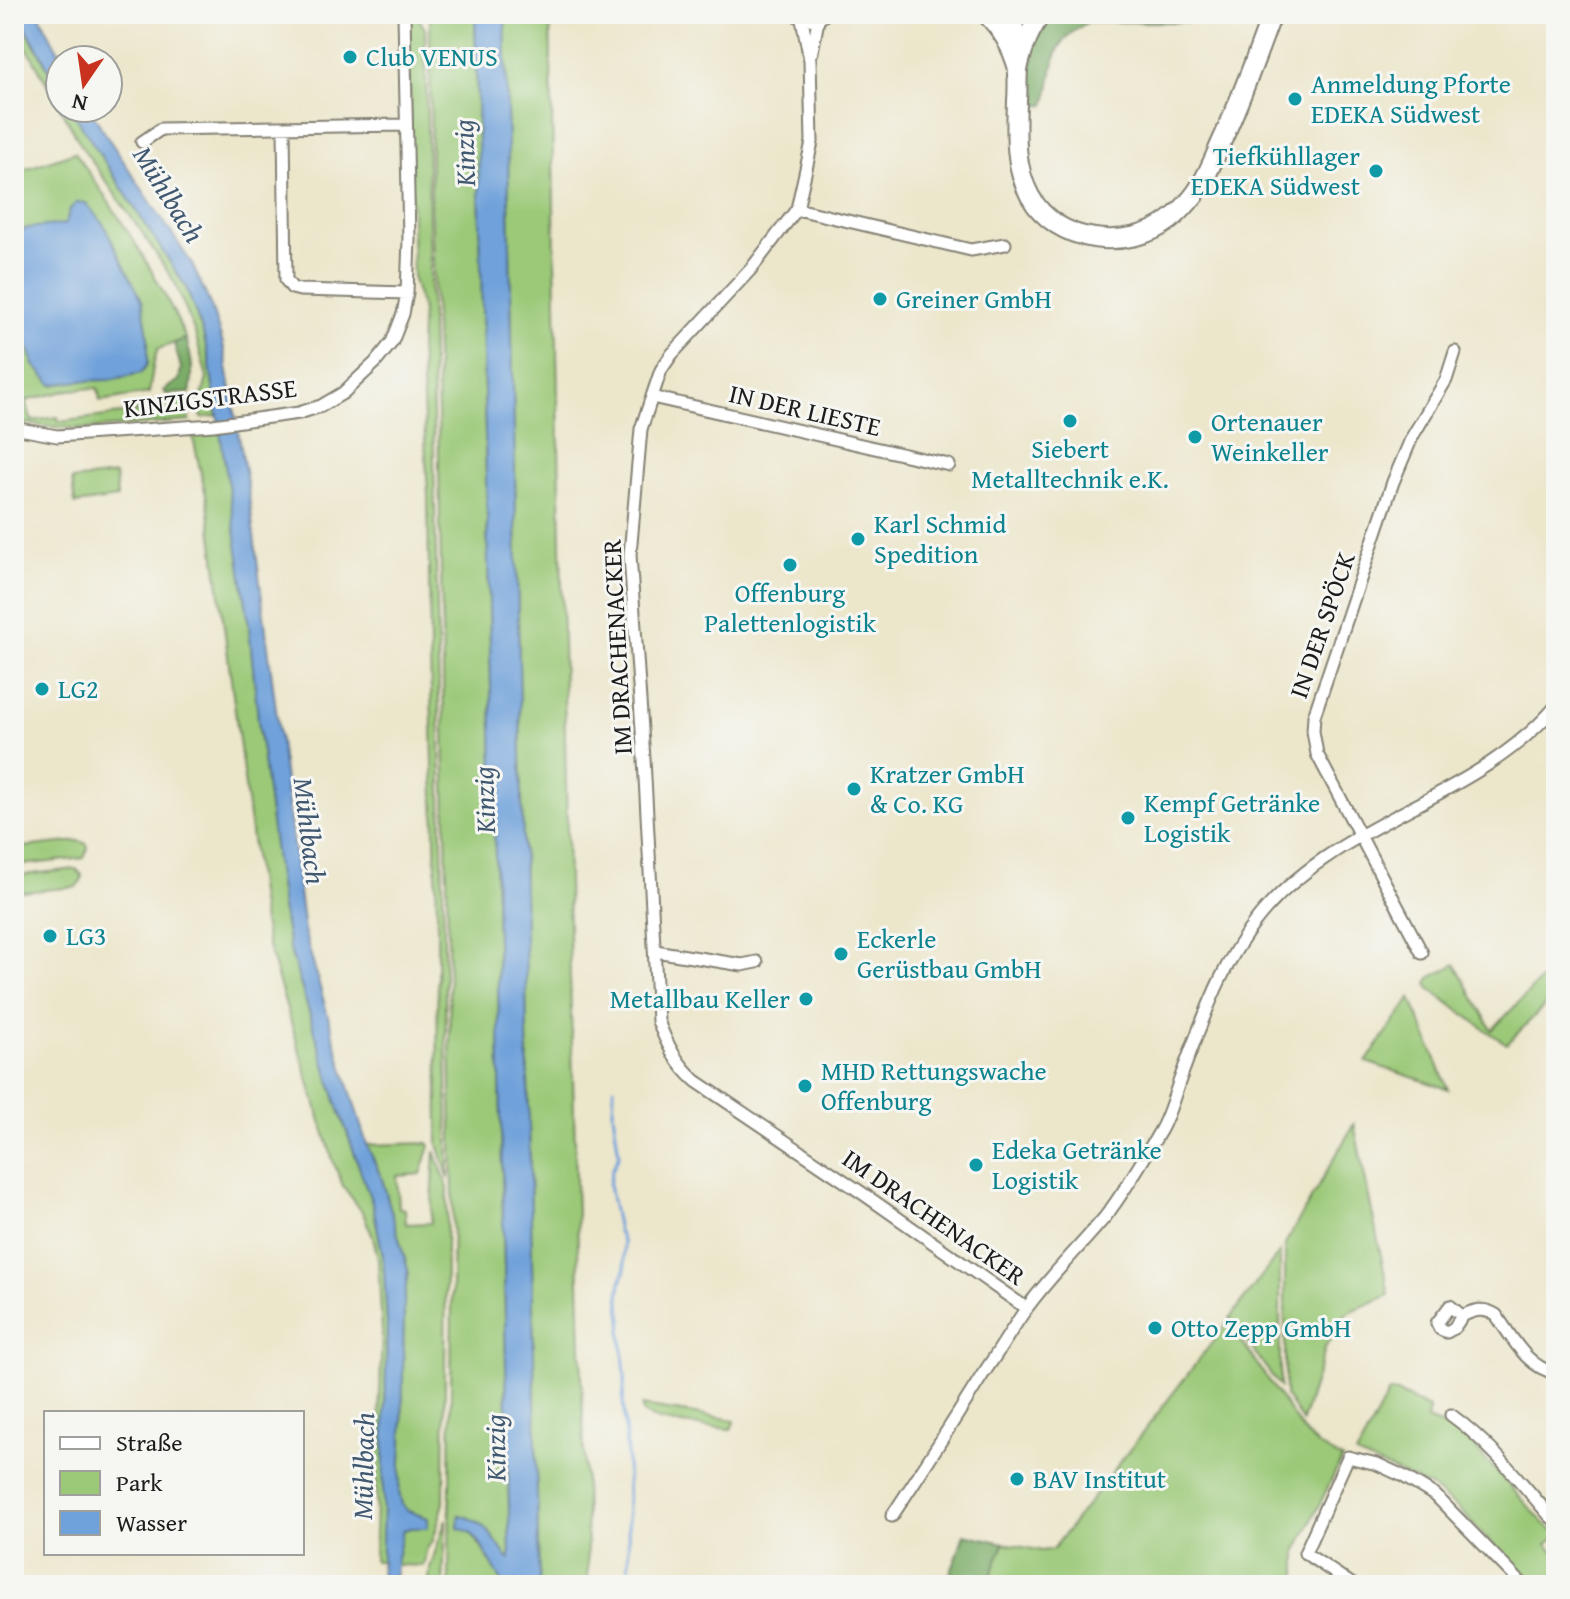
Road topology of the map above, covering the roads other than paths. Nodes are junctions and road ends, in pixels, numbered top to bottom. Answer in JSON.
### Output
{"nodes":[{"id":1,"x":404,"y":14,"type":"edge"},
{"id":2,"x":801,"y":14,"type":"edge"},
{"id":3,"x":820,"y":14,"type":"edge"},
{"id":4,"x":986,"y":14,"type":"edge"},
{"id":5,"x":1014,"y":14,"type":"edge"},
{"id":6,"x":1042,"y":14,"type":"edge"},
{"id":7,"x":1272,"y":14,"type":"edge"},
{"id":8,"x":810,"y":60,"type":"junction"},
{"id":9,"x":1016,"y":60,"type":"junction"},
{"id":10,"x":405,"y":125,"type":"junction"},
{"id":11,"x":284,"y":127,"type":"junction"},
{"id":12,"x":142,"y":142,"type":"dead end"},
{"id":13,"x":797,"y":209,"type":"junction"},
{"id":14,"x":1005,"y":244,"type":"dead end"},
{"id":15,"x":407,"y":293,"type":"junction"},
{"id":16,"x":1455,"y":352,"type":"dead end"},
{"id":17,"x":652,"y":397,"type":"junction"},
{"id":18,"x":14,"y":428,"type":"edge"},
{"id":19,"x":949,"y":465,"type":"dead end"},
{"id":20,"x":1556,"y":706,"type":"edge"},
{"id":21,"x":1359,"y":835,"type":"junction"},
{"id":22,"x":655,"y":951,"type":"junction"},
{"id":23,"x":1422,"y":953,"type":"dead end"},
{"id":24,"x":757,"y":962,"type":"dead end"},
{"id":25,"x":1026,"y":1308,"type":"junction"},
{"id":26,"x":1462,"y":1316,"type":"dead end"},
{"id":27,"x":1556,"y":1373,"type":"edge"},
{"id":28,"x":1451,"y":1415,"type":"dead end"},
{"id":29,"x":892,"y":1516,"type":"dead end"},
{"id":30,"x":1556,"y":1521,"type":"edge"},
{"id":31,"x":1353,"y":1585,"type":"edge"},
{"id":32,"x":1523,"y":1585,"type":"edge"}],
"edges":[{"from":1,"to":10,"type":"street","name":"KINZIGSTRASSE"},
{"from":2,"to":3,"type":"main road"},
{"from":2,"to":8,"type":"street","name":"IM DRACHENACKER"},
{"from":3,"to":8,"type":"street","name":"IM DRACHENACKER"},
{"from":4,"to":9,"type":"main road"},
{"from":5,"to":9,"type":"main road"},
{"from":6,"to":9,"type":"main road"},
{"from":7,"to":9,"type":"main road"},
{"from":8,"to":13,"type":"street","name":"IM DRACHENACKER"},
{"from":10,"to":11,"type":"street"},
{"from":10,"to":15,"type":"street","name":"KINZIGSTRASSE"},
{"from":11,"to":12,"type":"street"},
{"from":11,"to":15,"type":"street"},
{"from":13,"to":14,"type":"street"},
{"from":13,"to":17,"type":"street","name":"IM DRACHENACKER"},
{"from":15,"to":18,"type":"street","name":"KINZIGSTRASSE"},
{"from":16,"to":21,"type":"street","name":"IN DER SPÖCK"},
{"from":17,"to":19,"type":"street","name":"IN DER LIESTE"},
{"from":17,"to":22,"type":"street","name":"IM DRACHENACKER"},
{"from":20,"to":21,"type":"street"},
{"from":21,"to":23,"type":"street","name":"IN DER SPÖCK"},
{"from":21,"to":25,"type":"street"},
{"from":22,"to":24,"type":"street"},
{"from":22,"to":25,"type":"street","name":"IM DRACHENACKER"},
{"from":25,"to":29,"type":"street"},
{"from":26,"to":27,"type":"street"},
{"from":28,"to":30,"type":"street"},
{"from":31,"to":32,"type":"street"}]}
